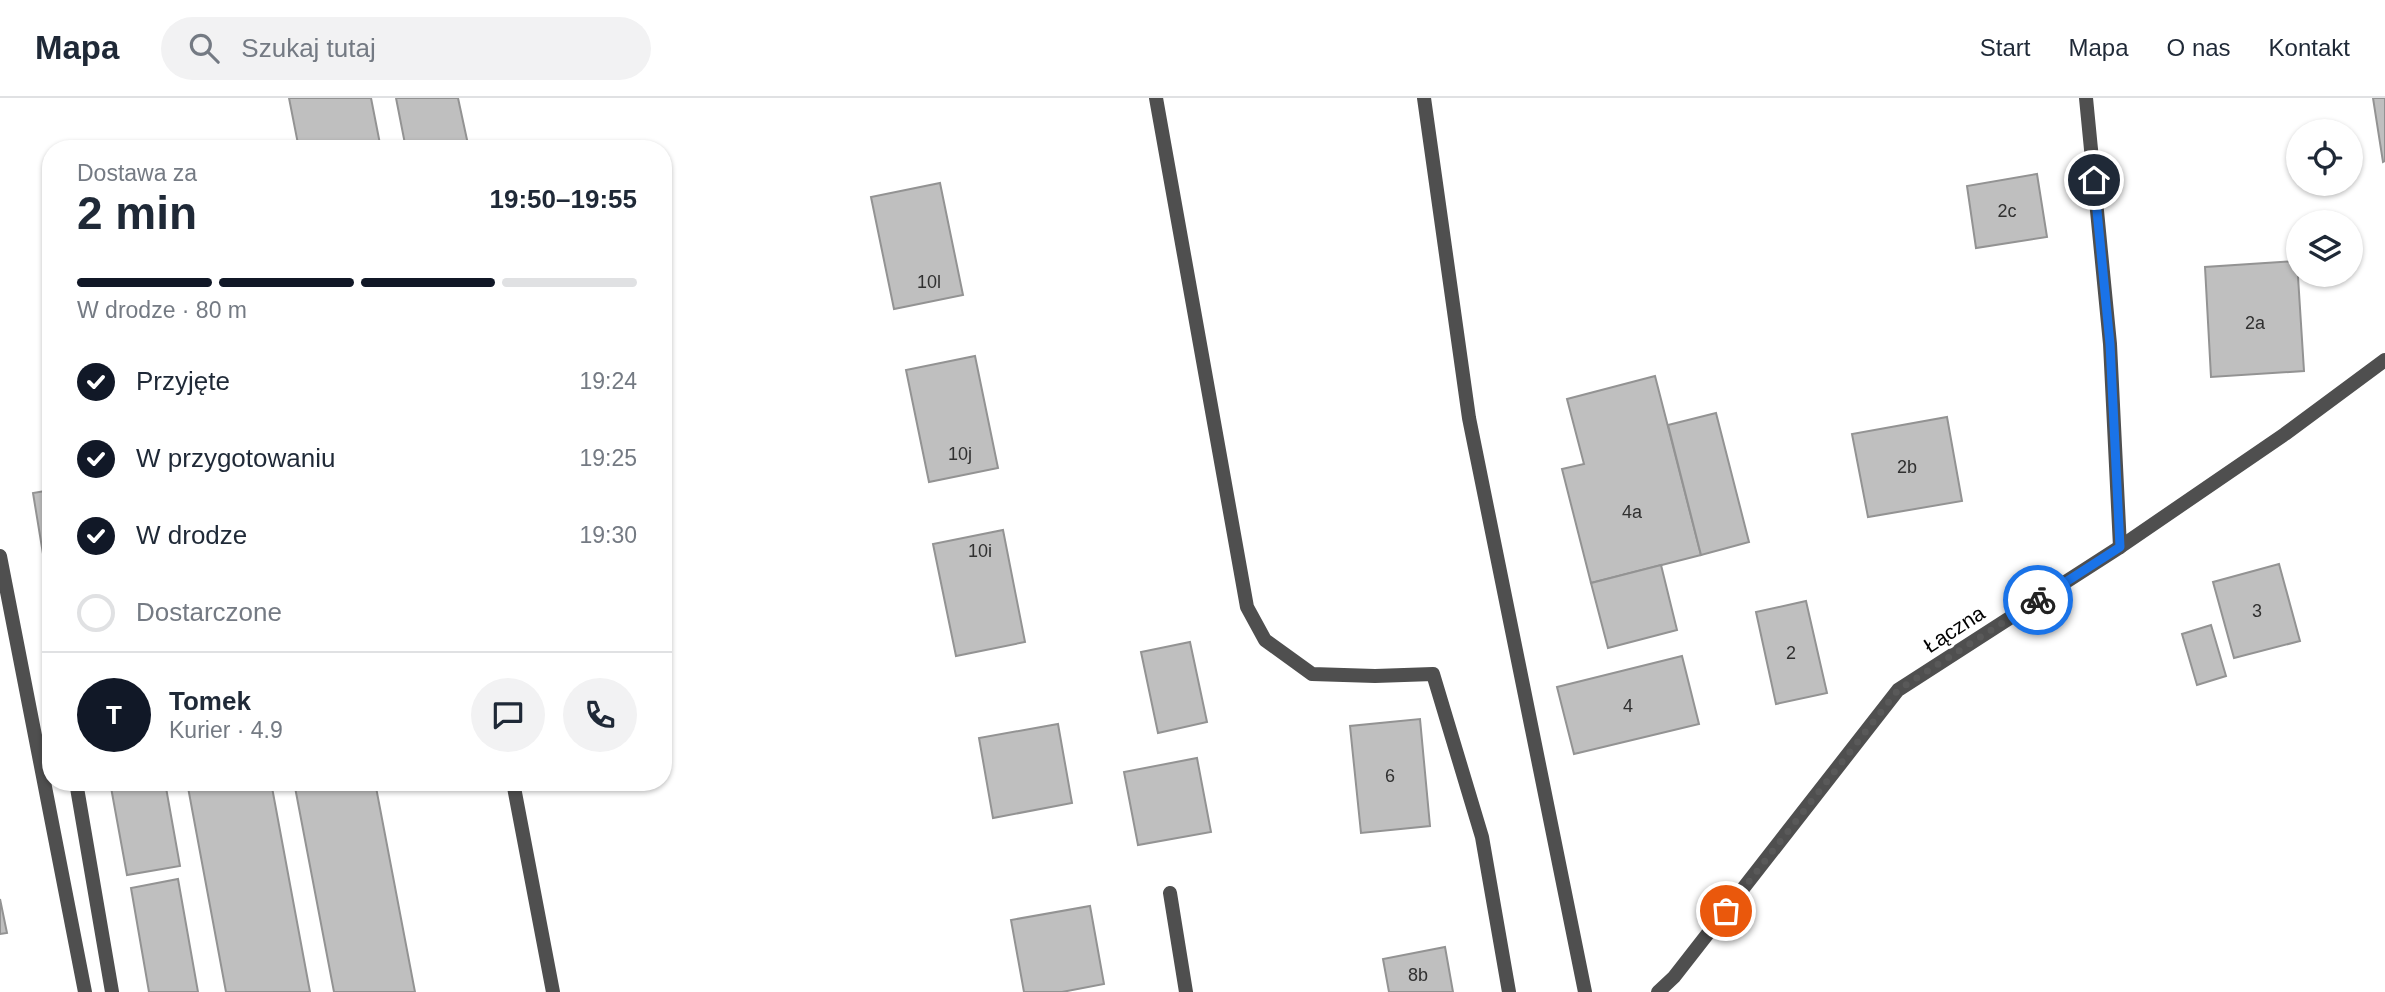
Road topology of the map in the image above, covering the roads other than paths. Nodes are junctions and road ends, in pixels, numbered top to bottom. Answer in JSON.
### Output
{"nodes":[{"id":1,"x":1156,"y":98,"type":"edge"},
{"id":2,"x":1424,"y":98,"type":"edge"},
{"id":3,"x":2086,"y":98,"type":"edge"},
{"id":4,"x":2385,"y":360,"type":"edge"},
{"id":5,"x":2120,"y":547,"type":"junction"},
{"id":6,"x":0,"y":555,"type":"edge"},
{"id":7,"x":42,"y":771,"type":"edge"},
{"id":8,"x":46,"y":791,"type":"edge"},
{"id":9,"x":78,"y":791,"type":"edge"},
{"id":10,"x":515,"y":791,"type":"edge"},
{"id":11,"x":1170,"y":893,"type":"dead end"},
{"id":12,"x":1675,"y":985,"type":"edge"},
{"id":13,"x":85,"y":992,"type":"edge"},
{"id":14,"x":112,"y":992,"type":"edge"},
{"id":15,"x":553,"y":992,"type":"edge"},
{"id":16,"x":1186,"y":992,"type":"edge"},
{"id":17,"x":1509,"y":992,"type":"edge"},
{"id":18,"x":1585,"y":992,"type":"edge"},
{"id":19,"x":1658,"y":992,"type":"edge"}],
"edges":[{"from":1,"to":17,"type":"street"},
{"from":2,"to":18,"type":"street"},
{"from":3,"to":5,"type":"street"},
{"from":4,"to":5,"type":"street","name":"Łączna"},
{"from":5,"to":12,"type":"street","name":"Łączna"},
{"from":6,"to":7,"type":"street"},
{"from":8,"to":13,"type":"street"},
{"from":9,"to":14,"type":"street"},
{"from":10,"to":15,"type":"street"},
{"from":11,"to":16,"type":"street"},
{"from":12,"to":19,"type":"street","name":"Łączna"}]}
